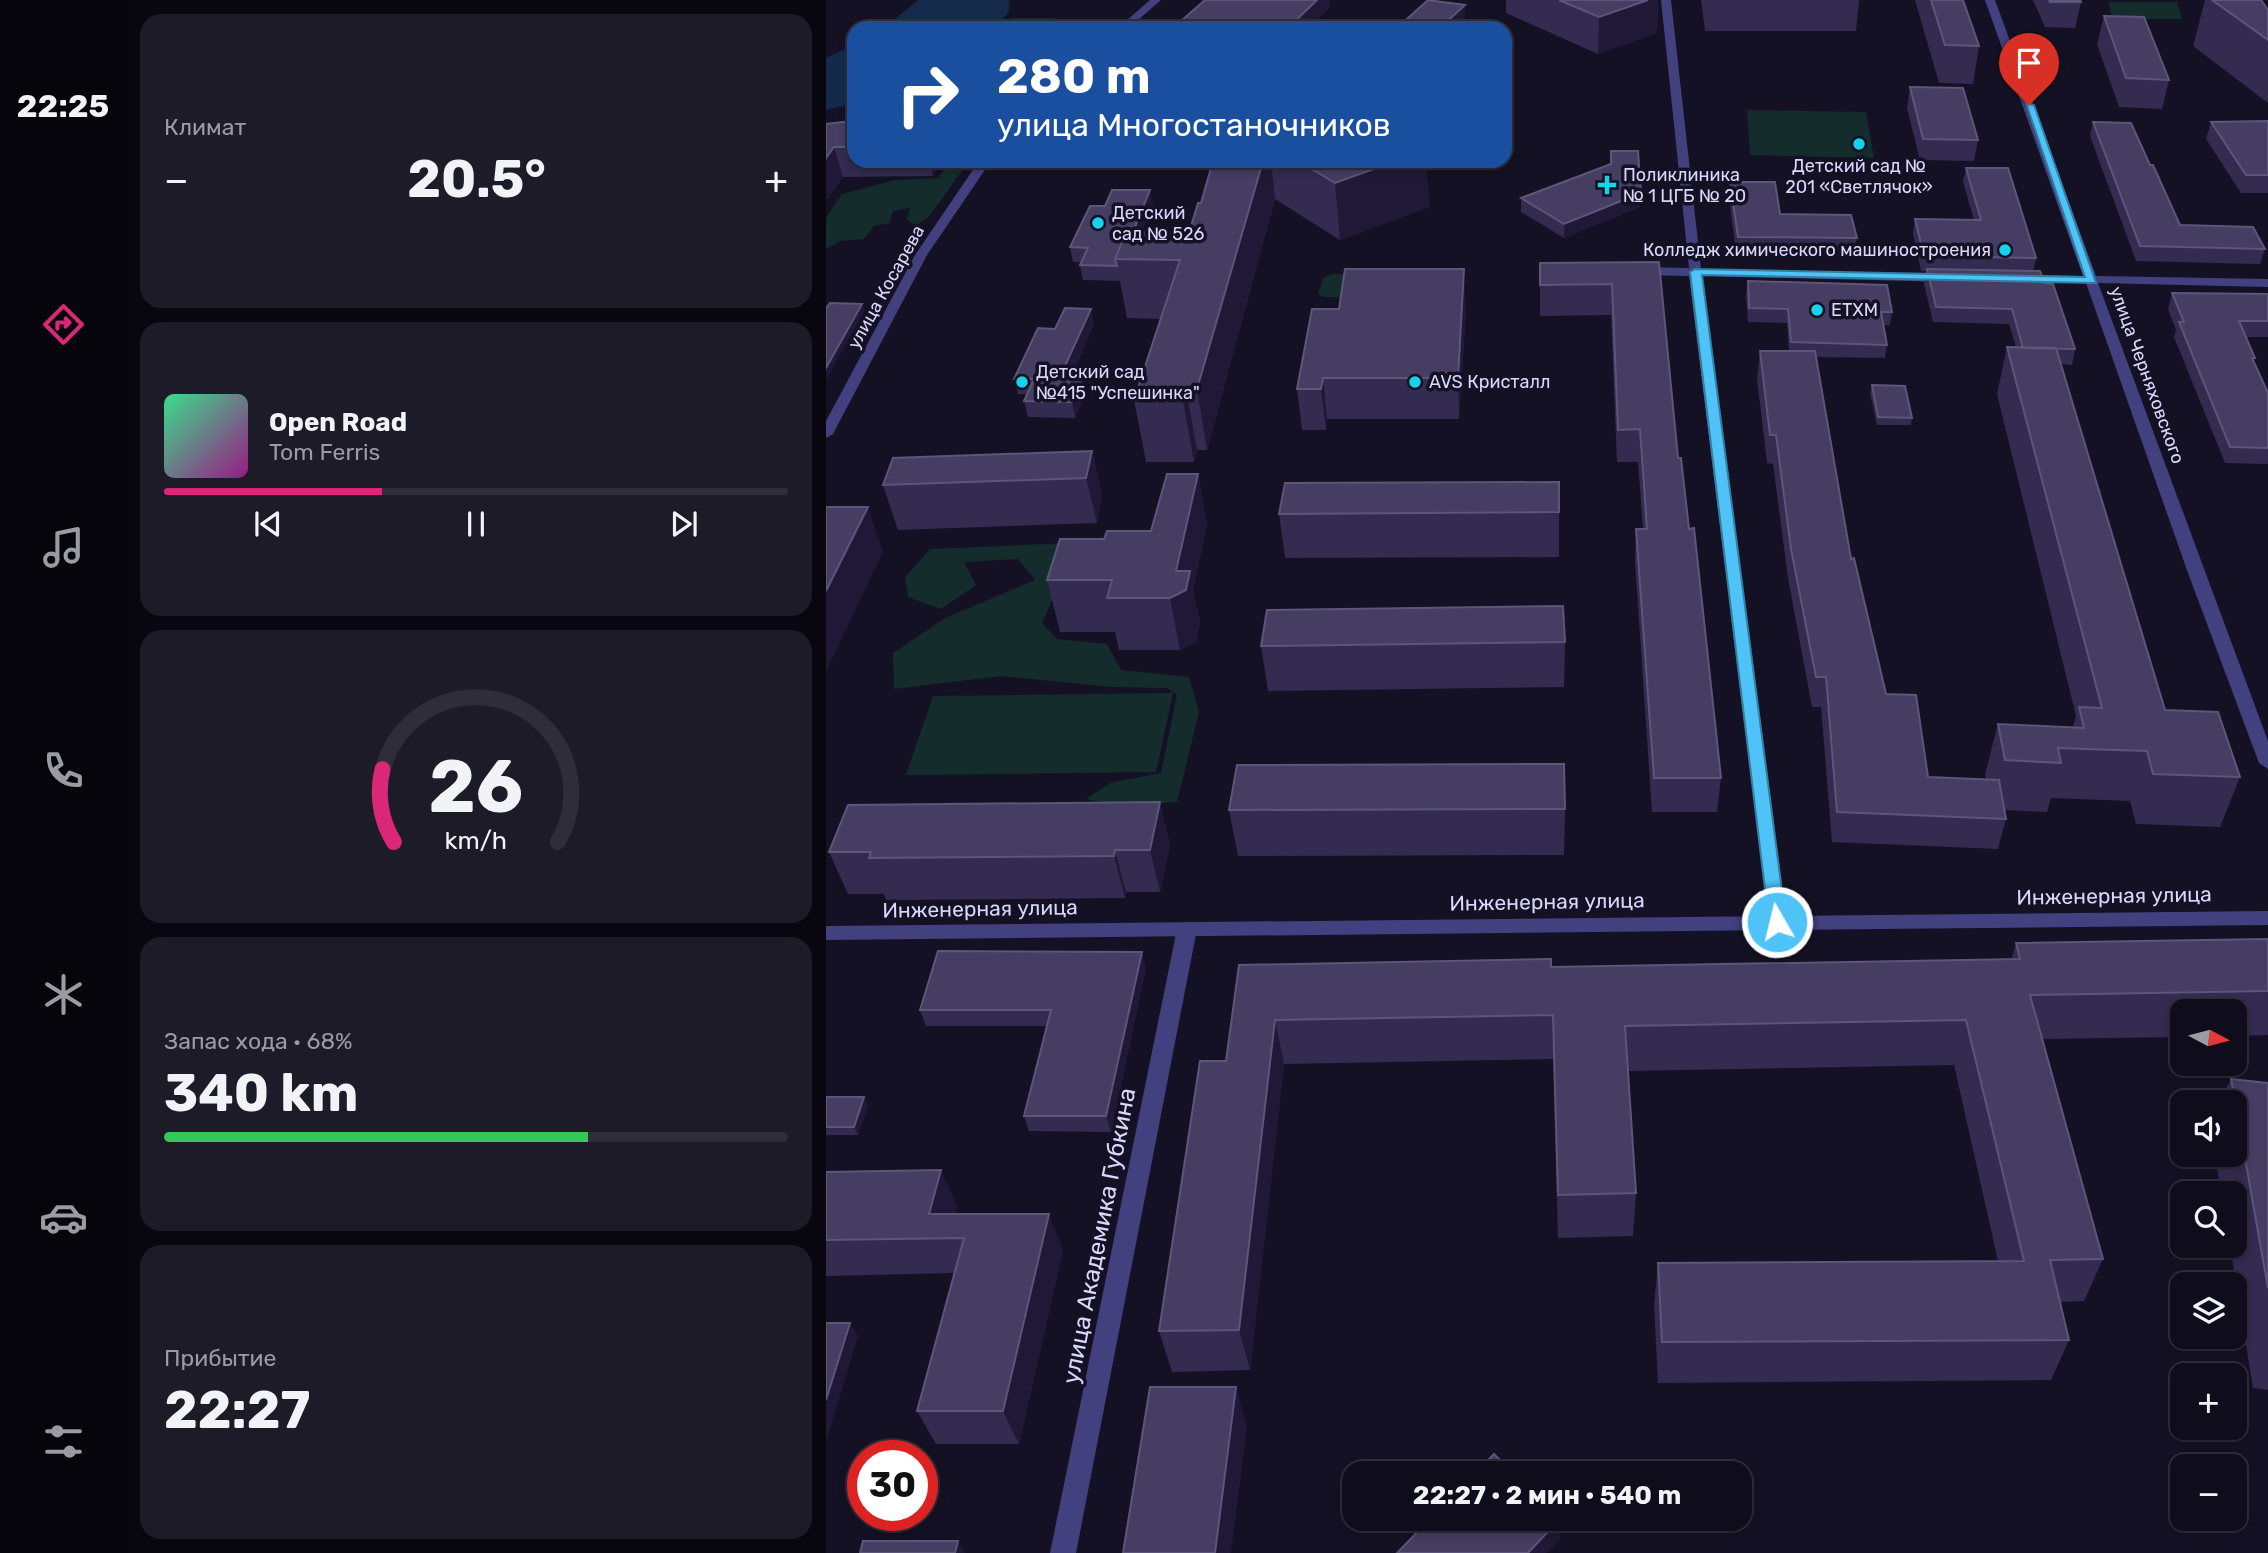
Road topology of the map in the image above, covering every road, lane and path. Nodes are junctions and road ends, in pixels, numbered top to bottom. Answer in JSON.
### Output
{"nodes":[{"id":1,"x":1156,"y":0,"type":"edge"},
{"id":2,"x":1666,"y":0,"type":"edge"},
{"id":3,"x":1990,"y":0,"type":"edge"},
{"id":4,"x":1132,"y":21,"type":"edge"},
{"id":5,"x":980,"y":168,"type":"edge"},
{"id":6,"x":1629,"y":271,"type":"edge"},
{"id":7,"x":1695,"y":272,"type":"junction"},
{"id":8,"x":1962,"y":278,"type":"edge"},
{"id":9,"x":2001,"y":278,"type":"edge"},
{"id":10,"x":2092,"y":280,"type":"junction"},
{"id":11,"x":2268,"y":283,"type":"edge"},
{"id":12,"x":826,"y":434,"type":"edge"},
{"id":13,"x":2268,"y":763,"type":"edge"},
{"id":14,"x":2268,"y":918,"type":"edge"},
{"id":15,"x":1777,"y":922,"type":"junction"},
{"id":16,"x":1187,"y":929,"type":"junction"},
{"id":17,"x":826,"y":933,"type":"edge"},
{"id":18,"x":1063,"y":1553,"type":"edge"}],
"edges":[{"from":1,"to":4,"type":"street"},
{"from":2,"to":7,"type":"street"},
{"from":3,"to":10,"type":"street","name":"улица Черняховского"},
{"from":5,"to":12,"type":"street","name":"улица Косарева"},
{"from":6,"to":7,"type":"street"},
{"from":7,"to":8,"type":"street"},
{"from":7,"to":15,"type":"street"},
{"from":9,"to":10,"type":"street"},
{"from":10,"to":11,"type":"street"},
{"from":10,"to":13,"type":"street","name":"улица Черняховского"},
{"from":14,"to":15,"type":"street","name":"Инженерная улица"},
{"from":15,"to":16,"type":"street","name":"Инженерная улица"},
{"from":16,"to":17,"type":"street","name":"Инженерная улица"},
{"from":16,"to":18,"type":"street","name":"улица Академика Губкина"}]}
